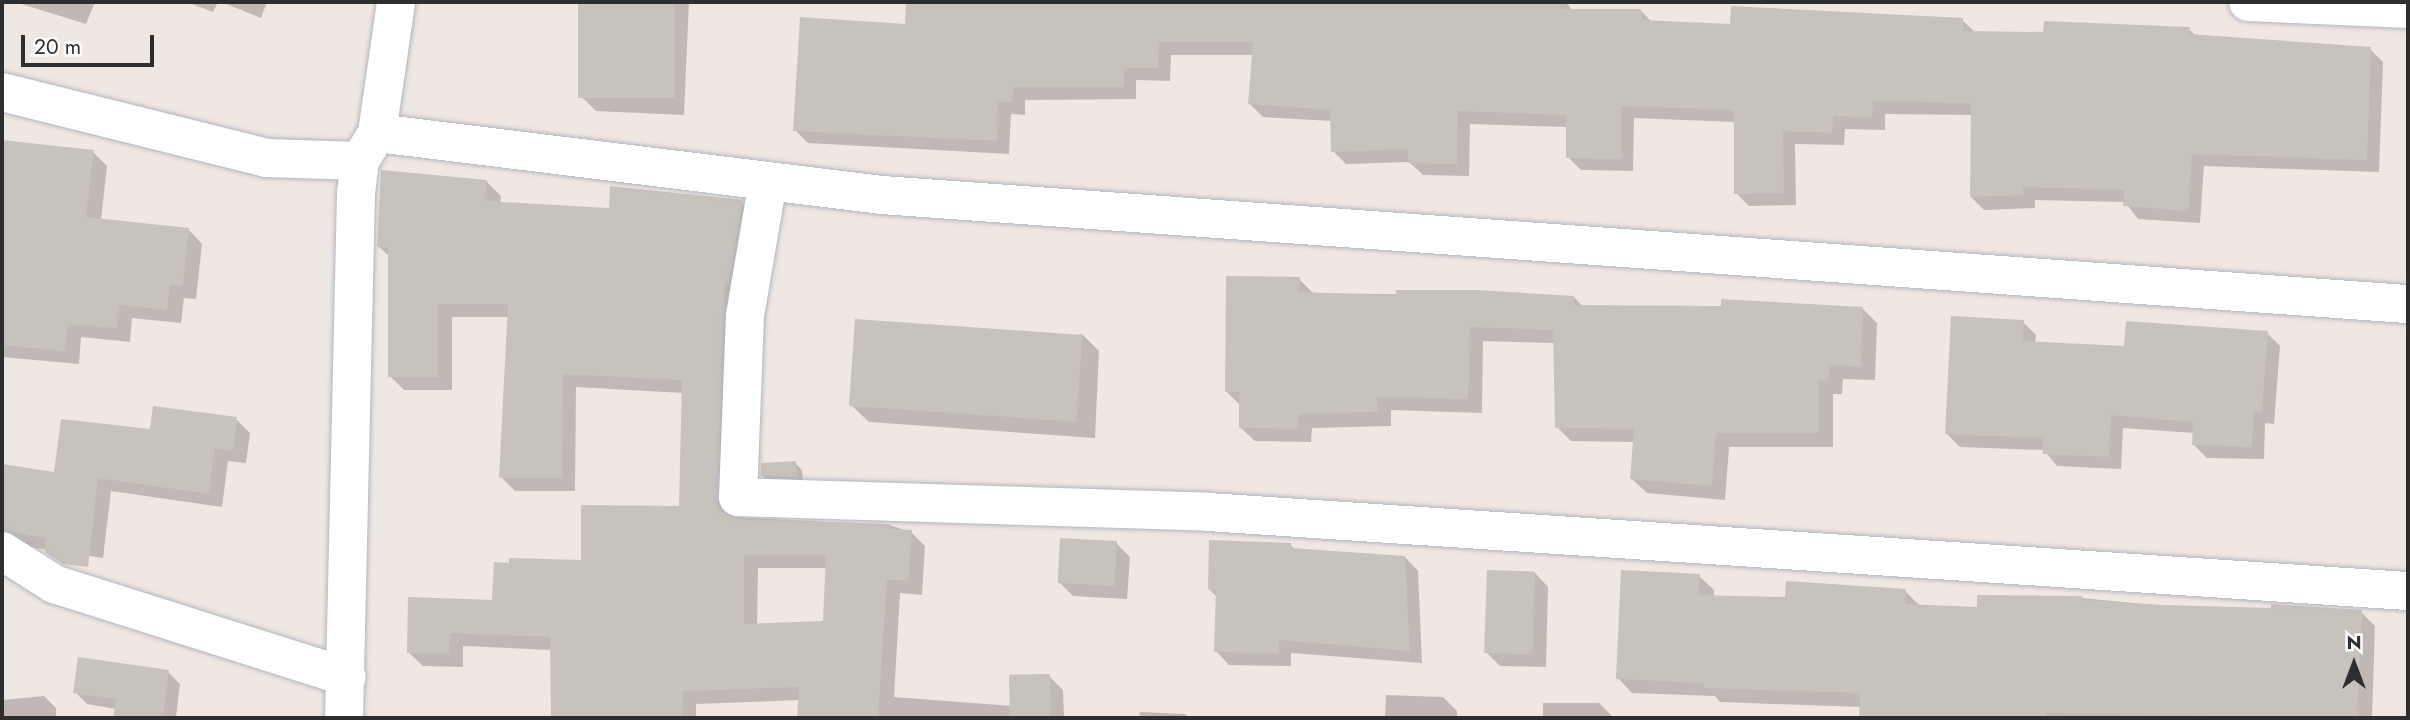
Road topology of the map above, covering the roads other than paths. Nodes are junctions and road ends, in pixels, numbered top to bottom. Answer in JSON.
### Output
{"nodes":[{"id":1,"x":396,"y":2,"type":"edge"},
{"id":2,"x":2248,"y":2,"type":"edge"},
{"id":3,"x":2408,"y":9,"type":"edge"},
{"id":4,"x":2,"y":92,"type":"edge"},
{"id":5,"x":368,"y":147,"type":"junction"},
{"id":6,"x":768,"y":181,"type":"junction"},
{"id":7,"x":2408,"y":304,"type":"edge"},
{"id":8,"x":2,"y":551,"type":"edge"},
{"id":9,"x":2408,"y":591,"type":"edge"},
{"id":10,"x":347,"y":677,"type":"junction"},
{"id":11,"x":344,"y":718,"type":"edge"}],
"edges":[{"from":1,"to":5,"type":"street"},
{"from":2,"to":3,"type":"street"},
{"from":4,"to":5,"type":"street"},
{"from":5,"to":6,"type":"street"},
{"from":5,"to":10,"type":"street"},
{"from":6,"to":7,"type":"street"},
{"from":6,"to":9,"type":"street"},
{"from":8,"to":10,"type":"street"},
{"from":10,"to":11,"type":"street"}]}
